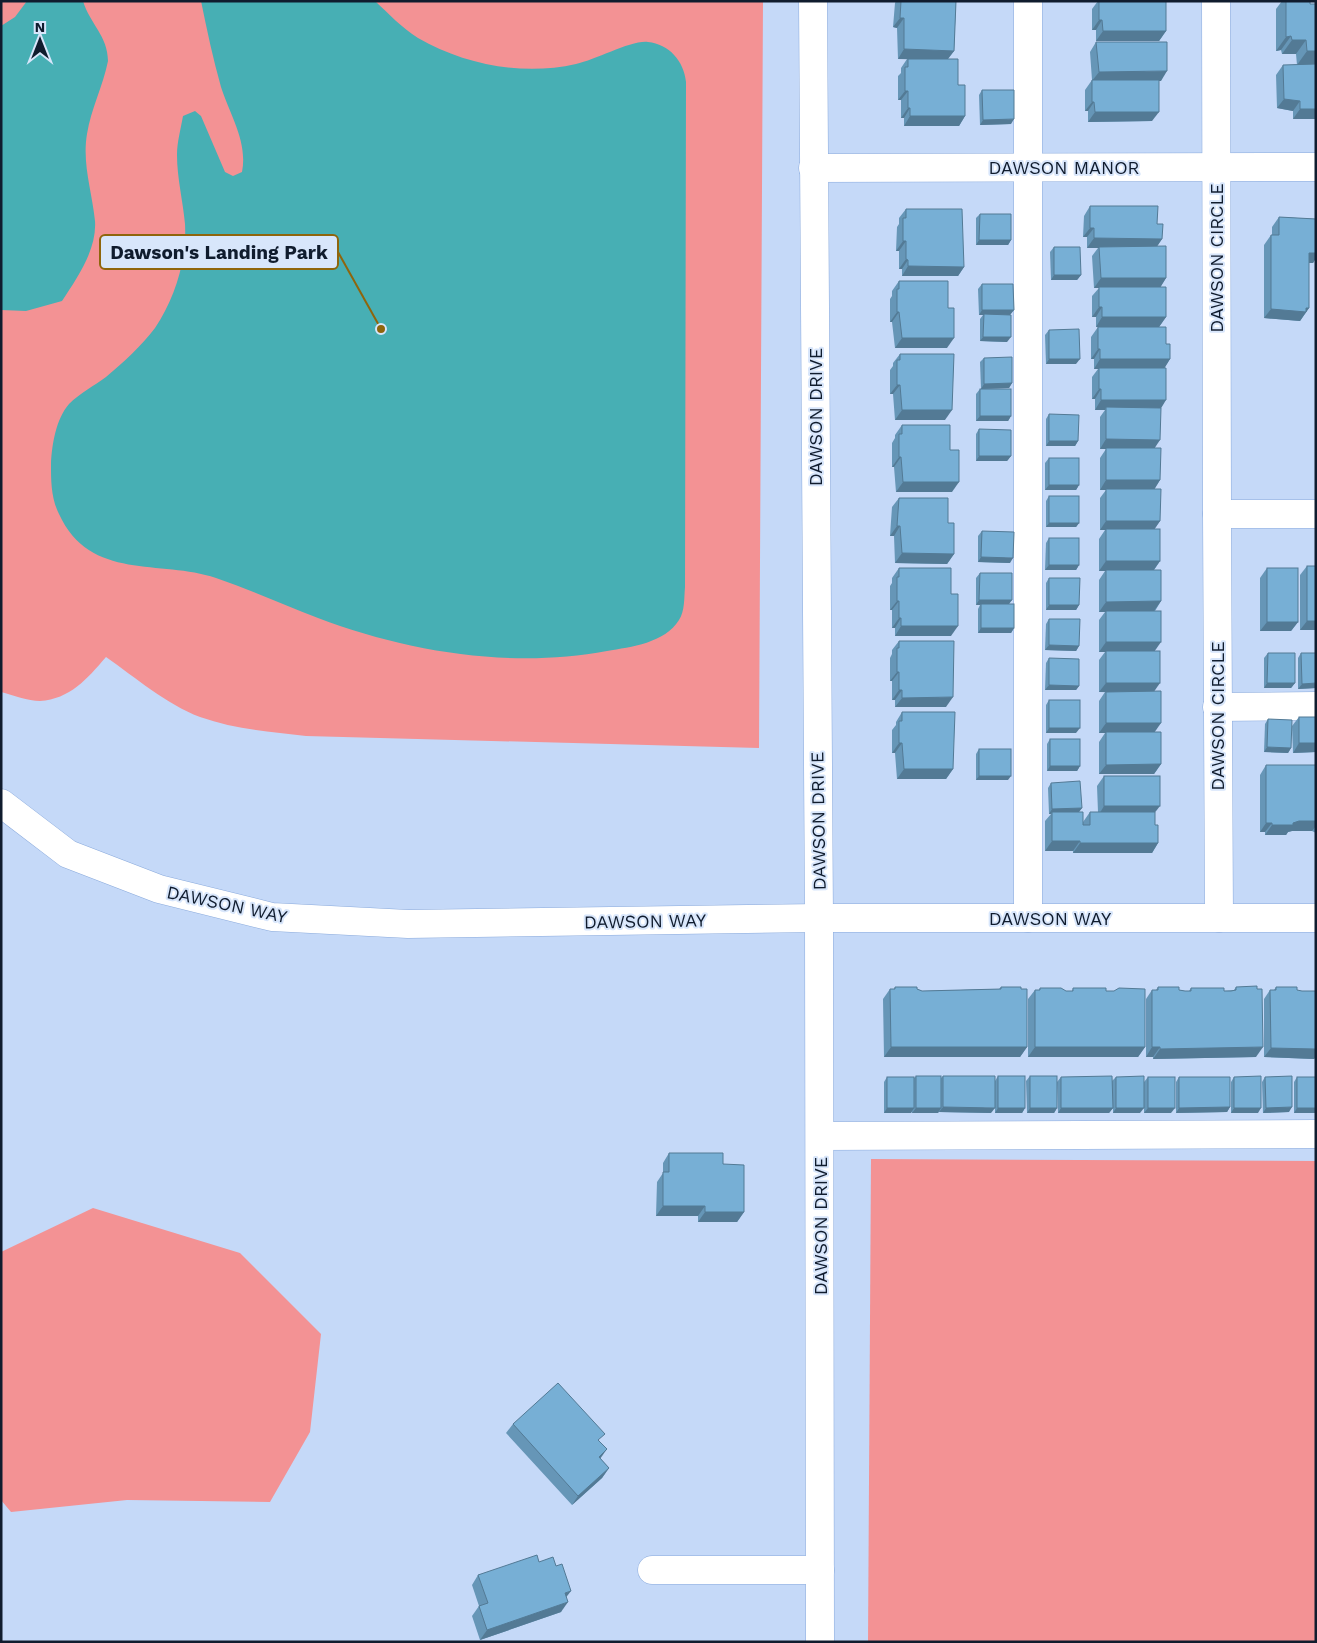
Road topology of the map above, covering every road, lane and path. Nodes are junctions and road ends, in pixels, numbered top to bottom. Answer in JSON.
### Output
{"nodes":[{"id":1,"x":813,"y":1,"type":"edge"},
{"id":2,"x":1028,"y":1,"type":"edge"},
{"id":3,"x":1216,"y":1,"type":"edge"},
{"id":4,"x":1028,"y":167,"type":"junction"},
{"id":5,"x":1216,"y":167,"type":"junction"},
{"id":6,"x":1316,"y":167,"type":"edge"},
{"id":7,"x":813,"y":168,"type":"junction"},
{"id":8,"x":1217,"y":514,"type":"junction"},
{"id":9,"x":1316,"y":514,"type":"edge"},
{"id":10,"x":1316,"y":706,"type":"edge"},
{"id":11,"x":1217,"y":707,"type":"junction"},
{"id":12,"x":1,"y":803,"type":"edge"},
{"id":13,"x":819,"y":918,"type":"junction"},
{"id":14,"x":1028,"y":918,"type":"junction"},
{"id":15,"x":1219,"y":918,"type":"junction"},
{"id":16,"x":1316,"y":918,"type":"edge"},
{"id":17,"x":1316,"y":1134,"type":"edge"},
{"id":18,"x":820,"y":1136,"type":"junction"},
{"id":19,"x":652,"y":1570,"type":"dead end"},
{"id":20,"x":820,"y":1570,"type":"junction"},
{"id":21,"x":820,"y":1642,"type":"edge"}],
"edges":[{"from":1,"to":7,"type":"street","name":"DAWSON DRIVE"},
{"from":2,"to":4,"type":"street"},
{"from":3,"to":5,"type":"street","name":"DAWSON CIRCLE"},
{"from":4,"to":5,"type":"street","name":"DAWSON MANOR"},
{"from":4,"to":7,"type":"street","name":"DAWSON MANOR"},
{"from":4,"to":14,"type":"street"},
{"from":5,"to":6,"type":"street","name":"DAWSON MANOR"},
{"from":5,"to":8,"type":"street","name":"DAWSON CIRCLE"},
{"from":7,"to":13,"type":"street","name":"DAWSON DRIVE"},
{"from":8,"to":9,"type":"street"},
{"from":8,"to":11,"type":"street","name":"DAWSON CIRCLE"},
{"from":10,"to":11,"type":"street"},
{"from":11,"to":15,"type":"street","name":"DAWSON CIRCLE"},
{"from":12,"to":13,"type":"street","name":"DAWSON WAY"},
{"from":13,"to":14,"type":"street","name":"DAWSON WAY"},
{"from":13,"to":18,"type":"street","name":"DAWSON DRIVE"},
{"from":14,"to":15,"type":"street","name":"DAWSON WAY"},
{"from":15,"to":16,"type":"street","name":"DAWSON WAY"},
{"from":17,"to":18,"type":"street"},
{"from":18,"to":20,"type":"street","name":"DAWSON DRIVE"},
{"from":19,"to":20,"type":"street"},
{"from":20,"to":21,"type":"street","name":"DAWSON DRIVE"}]}
